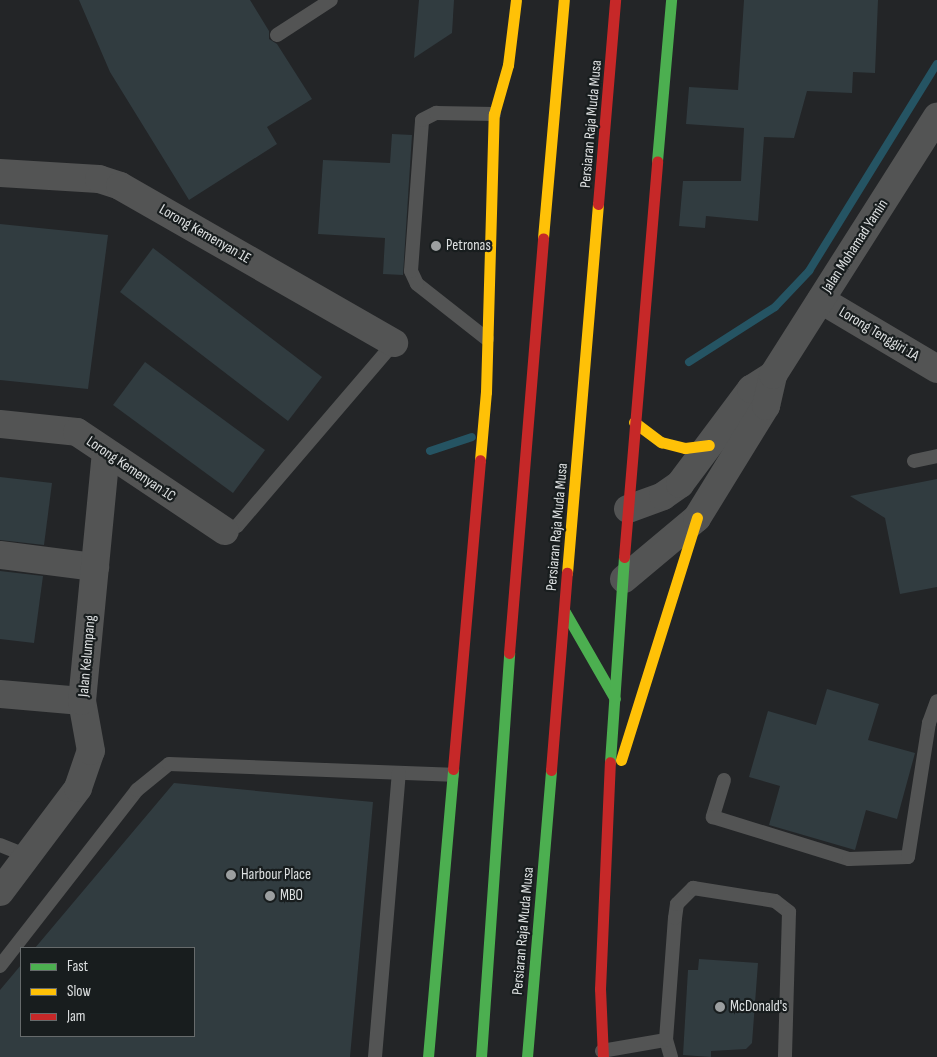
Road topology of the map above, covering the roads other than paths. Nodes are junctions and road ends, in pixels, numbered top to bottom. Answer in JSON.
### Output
{"nodes":[{"id":1,"x":331,"y":0,"type":"edge"},
{"id":2,"x":516,"y":0,"type":"edge"},
{"id":3,"x":564,"y":0,"type":"edge"},
{"id":4,"x":615,"y":0,"type":"edge"},
{"id":5,"x":671,"y":0,"type":"edge"},
{"id":6,"x":277,"y":35,"type":"dead end"},
{"id":7,"x":494,"y":114,"type":"junction"},
{"id":8,"x":937,"y":117,"type":"edge"},
{"id":9,"x":0,"y":173,"type":"edge"},
{"id":10,"x":821,"y":300,"type":"junction"},
{"id":11,"x":487,"y":339,"type":"junction"},
{"id":12,"x":394,"y":343,"type":"joint"},
{"id":13,"x":937,"y":369,"type":"edge"},
{"id":14,"x":773,"y":375,"type":"junction"},
{"id":15,"x":634,"y":422,"type":"junction"},
{"id":16,"x":0,"y":424,"type":"edge"},
{"id":17,"x":709,"y":445,"type":"junction"},
{"id":18,"x":106,"y":452,"type":"junction"},
{"id":19,"x":937,"y":456,"type":"edge"},
{"id":20,"x":914,"y":461,"type":"dead end"},
{"id":21,"x":628,"y":509,"type":"junction"},
{"id":22,"x":697,"y":518,"type":"junction"},
{"id":23,"x":225,"y":531,"type":"joint"},
{"id":24,"x":0,"y":555,"type":"edge"},
{"id":25,"x":95,"y":567,"type":"junction"},
{"id":26,"x":624,"y":579,"type":"junction"},
{"id":27,"x":565,"y":612,"type":"junction"},
{"id":28,"x":0,"y":694,"type":"edge"},
{"id":29,"x":614,"y":699,"type":"junction"},
{"id":30,"x":82,"y":701,"type":"junction"},
{"id":31,"x":937,"y":701,"type":"edge"},
{"id":32,"x":399,"y":772,"type":"junction"},
{"id":33,"x":452,"y":775,"type":"junction"},
{"id":34,"x":724,"y":780,"type":"dead end"},
{"id":35,"x":607,"y":805,"type":"junction"},
{"id":36,"x":0,"y":845,"type":"edge"},
{"id":37,"x":27,"y":856,"type":"junction"},
{"id":38,"x":0,"y":892,"type":"edge"},
{"id":39,"x":0,"y":966,"type":"edge"},
{"id":40,"x":666,"y":1040,"type":"junction"},
{"id":41,"x":602,"y":1054,"type":"edge"},
{"id":42,"x":375,"y":1057,"type":"edge"},
{"id":43,"x":428,"y":1057,"type":"edge"},
{"id":44,"x":481,"y":1057,"type":"edge"},
{"id":45,"x":527,"y":1057,"type":"edge"},
{"id":46,"x":671,"y":1057,"type":"edge"},
{"id":47,"x":785,"y":1057,"type":"edge"}],
"edges":[{"from":1,"to":6,"type":"lane"},
{"from":2,"to":7,"type":"street"},
{"from":3,"to":44,"type":"street"},
{"from":4,"to":27,"type":"street","name":"Persiaran Raja Muda Musa"},
{"from":5,"to":15,"type":"street"},
{"from":7,"to":11,"type":"street"},
{"from":7,"to":11,"type":"lane"},
{"from":8,"to":10,"type":"street","name":"Jalan Mohamad Yamin"},
{"from":9,"to":12,"type":"street","name":"Lorong Kemenyan 1E"},
{"from":10,"to":13,"type":"street","name":"Lorong Tenggiri 1A"},
{"from":10,"to":14,"type":"street","name":"Jalan Mohamad Yamin"},
{"from":11,"to":33,"type":"street"},
{"from":12,"to":23,"type":"lane"},
{"from":14,"to":17,"type":"street","name":"Jalan Mohamad Yamin"},
{"from":14,"to":22,"type":"street","name":"Jalan Mohamad Yamin"},
{"from":15,"to":17,"type":"street"},
{"from":15,"to":21,"type":"street"},
{"from":16,"to":18,"type":"street","name":"Lorong Kemenyan 1C"},
{"from":17,"to":21,"type":"street","name":"Jalan Mohamad Yamin"},
{"from":18,"to":23,"type":"street","name":"Lorong Kemenyan 1C"},
{"from":18,"to":25,"type":"street","name":"Jalan Kelumpang"},
{"from":19,"to":20,"type":"lane"},
{"from":21,"to":26,"type":"street"},
{"from":22,"to":26,"type":"street","name":"Jalan Mohamad Yamin"},
{"from":22,"to":35,"type":"street"},
{"from":24,"to":25,"type":"street"},
{"from":25,"to":30,"type":"street","name":"Jalan Kelumpang"},
{"from":26,"to":29,"type":"street"},
{"from":27,"to":29,"type":"street"},
{"from":27,"to":45,"type":"street","name":"Persiaran Raja Muda Musa"},
{"from":28,"to":30,"type":"street"},
{"from":29,"to":35,"type":"street"},
{"from":30,"to":37,"type":"street","name":"Jalan Kelumpang"},
{"from":31,"to":34,"type":"lane"},
{"from":32,"to":33,"type":"lane"},
{"from":32,"to":39,"type":"lane"},
{"from":32,"to":42,"type":"lane"},
{"from":33,"to":43,"type":"street"},
{"from":35,"to":41,"type":"street"},
{"from":36,"to":37,"type":"lane"},
{"from":37,"to":38,"type":"street","name":"Jalan Kelumpang"},
{"from":40,"to":41,"type":"lane"},
{"from":40,"to":46,"type":"lane"},
{"from":40,"to":47,"type":"lane"}]}
